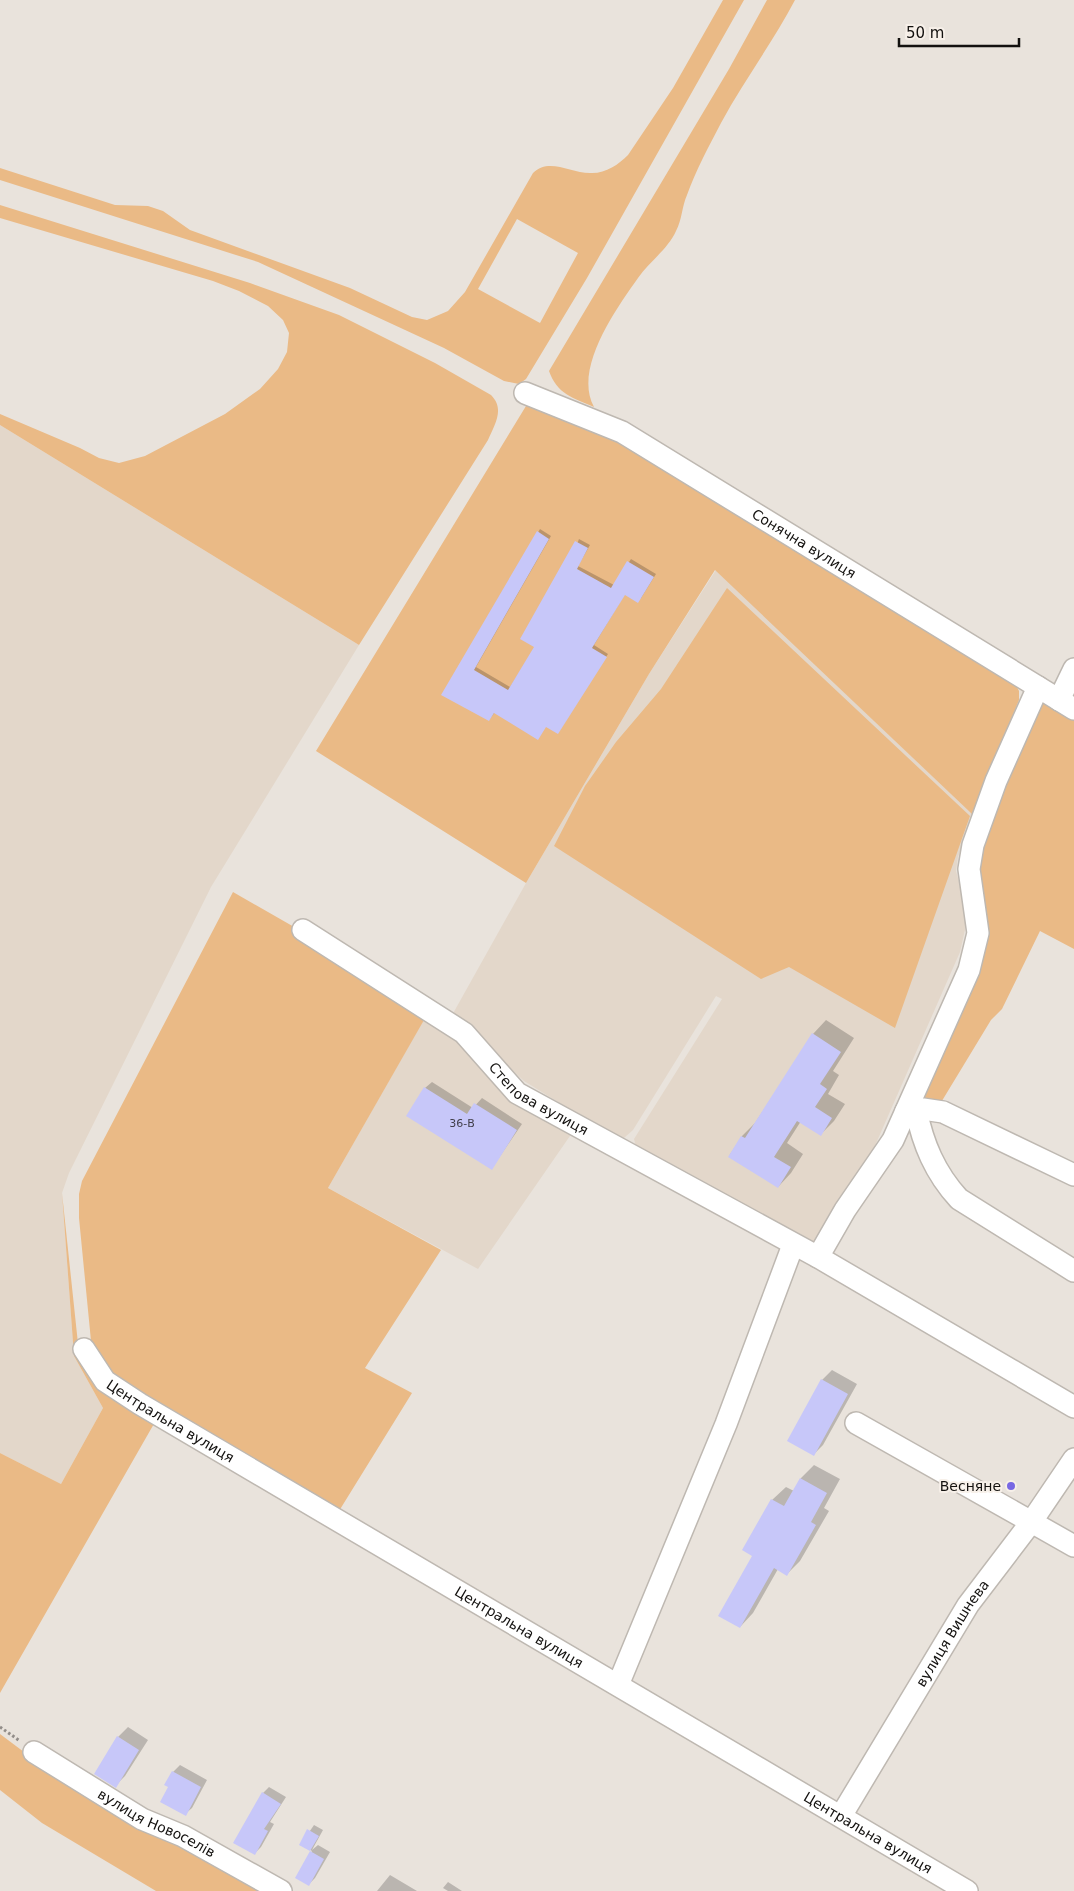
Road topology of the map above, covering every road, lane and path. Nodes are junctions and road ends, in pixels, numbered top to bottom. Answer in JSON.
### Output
{"nodes":[{"id":1,"x":525,"y":393,"type":"dead end"},
{"id":2,"x":1074,"y":669,"type":"edge"},
{"id":3,"x":1038,"y":687,"type":"junction"},
{"id":4,"x":1067,"y":705,"type":"edge"},
{"id":5,"x":303,"y":930,"type":"dead end"},
{"id":6,"x":924,"y":1073,"type":"junction"},
{"id":7,"x":911,"y":1110,"type":"junction"},
{"id":8,"x":943,"y":1112,"type":"junction"},
{"id":9,"x":1074,"y":1175,"type":"edge"},
{"id":10,"x":793,"y":1245,"type":"junction"},
{"id":11,"x":818,"y":1257,"type":"junction"},
{"id":12,"x":1074,"y":1271,"type":"edge"},
{"id":13,"x":84,"y":1349,"type":"dead end"},
{"id":14,"x":1074,"y":1407,"type":"edge"},
{"id":15,"x":856,"y":1423,"type":"dead end"},
{"id":16,"x":1074,"y":1459,"type":"edge"},
{"id":17,"x":1032,"y":1520,"type":"junction"},
{"id":18,"x":1074,"y":1546,"type":"edge"},
{"id":19,"x":618,"y":1685,"type":"junction"},
{"id":20,"x":0,"y":1727,"type":"edge"},
{"id":21,"x":34,"y":1752,"type":"joint"},
{"id":22,"x":841,"y":1816,"type":"junction"},
{"id":23,"x":281,"y":1891,"type":"edge"},
{"id":24,"x":967,"y":1891,"type":"edge"}],
"edges":[{"from":1,"to":3,"type":"street","name":"Сонячна вулиця"},
{"from":2,"to":4,"type":"street"},
{"from":3,"to":4,"type":"street","name":"Сонячна вулиця"},
{"from":3,"to":6,"type":"street"},
{"from":5,"to":10,"type":"street","name":"Степова вулиця"},
{"from":6,"to":7,"type":"street"},
{"from":6,"to":8,"type":"street"},
{"from":7,"to":8,"type":"street"},
{"from":7,"to":11,"type":"street"},
{"from":7,"to":12,"type":"street"},
{"from":8,"to":9,"type":"street"},
{"from":10,"to":11,"type":"street","name":"Степова вулиця"},
{"from":10,"to":19,"type":"street"},
{"from":11,"to":14,"type":"street","name":"Степова вулиця"},
{"from":13,"to":19,"type":"street","name":"Центральна вулиця"},
{"from":15,"to":17,"type":"street"},
{"from":16,"to":17,"type":"street","name":"вулиця Вишнева"},
{"from":17,"to":18,"type":"street"},
{"from":17,"to":22,"type":"street","name":"вулиця Вишнева"},
{"from":19,"to":22,"type":"street","name":"Центральна вулиця"},
{"from":20,"to":21,"type":"path"},
{"from":21,"to":23,"type":"street","name":"вулиця Новоселів"},
{"from":22,"to":24,"type":"street","name":"Центральна вулиця"}]}
